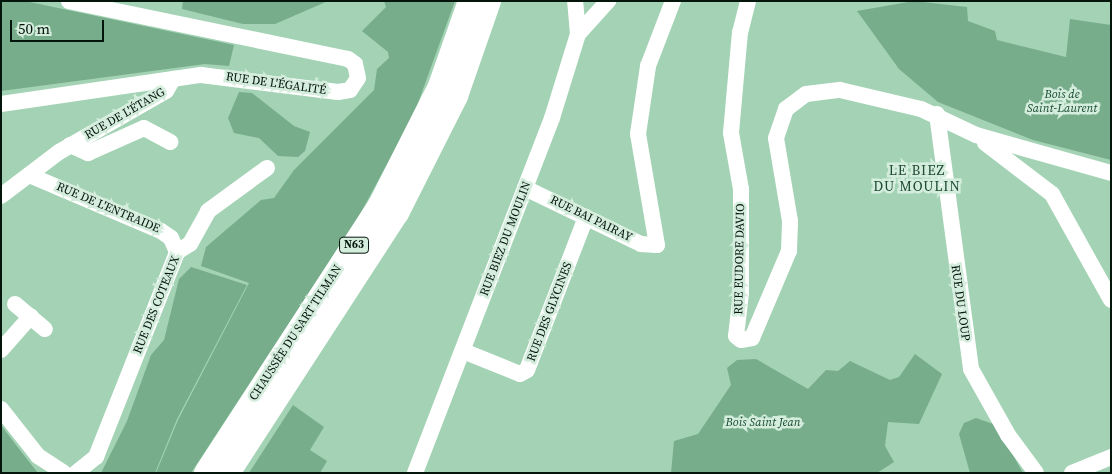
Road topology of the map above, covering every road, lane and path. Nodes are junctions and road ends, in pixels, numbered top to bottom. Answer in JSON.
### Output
{"nodes":[{"id":1,"x":69,"y":1,"type":"edge"},
{"id":2,"x":470,"y":1,"type":"edge"},
{"id":3,"x":489,"y":1,"type":"edge"},
{"id":4,"x":575,"y":1,"type":"edge"},
{"id":5,"x":608,"y":1,"type":"edge"},
{"id":6,"x":672,"y":1,"type":"edge"},
{"id":7,"x":748,"y":1,"type":"edge"},
{"id":8,"x":578,"y":34,"type":"junction"},
{"id":9,"x":173,"y":79,"type":"junction"},
{"id":10,"x":1,"y":104,"type":"edge"},
{"id":11,"x":937,"y":114,"type":"junction"},
{"id":12,"x":976,"y":135,"type":"junction"},
{"id":13,"x":170,"y":142,"type":"dead end"},
{"id":14,"x":70,"y":145,"type":"junction"},
{"id":15,"x":267,"y":168,"type":"dead end"},
{"id":16,"x":1111,"y":173,"type":"edge"},
{"id":17,"x":29,"y":175,"type":"junction"},
{"id":18,"x":525,"y":188,"type":"junction"},
{"id":19,"x":1,"y":196,"type":"edge"},
{"id":20,"x":586,"y":217,"type":"junction"},
{"id":21,"x":177,"y":252,"type":"junction"},
{"id":22,"x":1111,"y":300,"type":"edge"},
{"id":23,"x":15,"y":304,"type":"dead end"},
{"id":24,"x":31,"y":316,"type":"junction"},
{"id":25,"x":45,"y":329,"type":"dead end"},
{"id":26,"x":1,"y":350,"type":"edge"},
{"id":27,"x":463,"y":351,"type":"junction"},
{"id":28,"x":1,"y":409,"type":"edge"},
{"id":29,"x":1111,"y":457,"type":"edge"},
{"id":30,"x":80,"y":471,"type":"edge"},
{"id":31,"x":64,"y":473,"type":"edge"},
{"id":32,"x":206,"y":473,"type":"edge"},
{"id":33,"x":228,"y":473,"type":"edge"},
{"id":34,"x":415,"y":473,"type":"edge"},
{"id":35,"x":1036,"y":473,"type":"edge"},
{"id":36,"x":1072,"y":473,"type":"edge"}],
"edges":[{"from":1,"to":9,"type":"street","name":"RUE DE L'ÉGALITÉ"},
{"from":2,"to":32,"type":"highway","name":"CHAUSSÉE DU SART TILMAN","number":"N63"},
{"from":3,"to":33,"type":"highway","name":"CHAUSSÉE DU SART TILMAN","number":"N63"},
{"from":4,"to":8,"type":"street","name":"RUE BIEZ DU MOULIN"},
{"from":5,"to":8,"type":"street"},
{"from":6,"to":20,"type":"street","name":"RUE BAI PAIRAY"},
{"from":7,"to":11,"type":"street","name":"RUE EUDORE DAVIO"},
{"from":8,"to":18,"type":"street","name":"RUE BIEZ DU MOULIN"},
{"from":9,"to":10,"type":"street","name":"RUE DE L'ÉGALITÉ"},
{"from":9,"to":14,"type":"street","name":"RUE DE L'ÉTANG"},
{"from":11,"to":12,"type":"street","name":"RUE EUDORE DAVIO"},
{"from":11,"to":35,"type":"street","name":"RUE DU LOUP"},
{"from":12,"to":16,"type":"street","name":"RUE EUDORE DAVIO"},
{"from":12,"to":22,"type":"street"},
{"from":13,"to":14,"type":"street","name":"RUE DE L'ÉTANG"},
{"from":14,"to":17,"type":"street","name":"RUE DE L'ÉTANG"},
{"from":15,"to":21,"type":"street","name":"RUE DES COTEAUX"},
{"from":17,"to":19,"type":"street","name":"RUE DE L'ÉTANG"},
{"from":17,"to":21,"type":"street","name":"RUE DE L'ENTRAIDE"},
{"from":18,"to":20,"type":"street","name":"RUE BAI PAIRAY"},
{"from":18,"to":27,"type":"street","name":"RUE BIEZ DU MOULIN"},
{"from":20,"to":27,"type":"street","name":"RUE DES GLYCINES"},
{"from":21,"to":30,"type":"street","name":"RUE DES COTEAUX"},
{"from":23,"to":24,"type":"street"},
{"from":24,"to":25,"type":"street"},
{"from":24,"to":26,"type":"street"},
{"from":27,"to":34,"type":"street","name":"RUE BIEZ DU MOULIN"},
{"from":28,"to":31,"type":"street"},
{"from":29,"to":36,"type":"street"}]}
